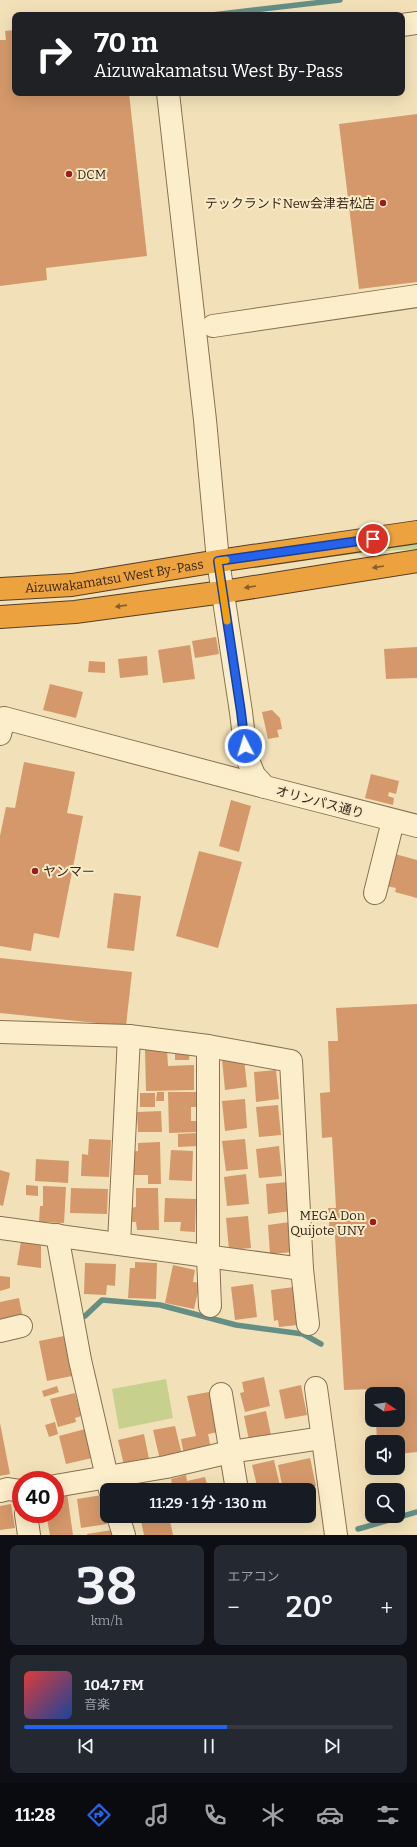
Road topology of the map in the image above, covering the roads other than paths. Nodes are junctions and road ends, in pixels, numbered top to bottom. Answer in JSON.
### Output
{"nodes":[{"id":1,"x":417,"y":23,"type":"edge"},
{"id":2,"x":405,"y":25,"type":"edge"},
{"id":3,"x":168,"y":96,"type":"edge"},
{"id":4,"x":417,"y":296,"type":"edge"},
{"id":5,"x":213,"y":326,"type":"dead end"},
{"id":6,"x":417,"y":532,"type":"edge"},
{"id":7,"x":218,"y":561,"type":"junction"},
{"id":8,"x":417,"y":561,"type":"edge"},
{"id":9,"x":0,"y":589,"type":"edge"},
{"id":10,"x":223,"y":592,"type":"junction"},
{"id":11,"x":0,"y":617,"type":"edge"},
{"id":12,"x":0,"y":734,"type":"edge"},
{"id":13,"x":265,"y":787,"type":"junction"},
{"id":14,"x":393,"y":821,"type":"junction"},
{"id":15,"x":417,"y":826,"type":"edge"},
{"id":16,"x":375,"y":893,"type":"dead end"},
{"id":17,"x":0,"y":1032,"type":"edge"},
{"id":18,"x":129,"y":1036,"type":"junction"},
{"id":19,"x":208,"y":1046,"type":"junction"},
{"id":20,"x":0,"y":1228,"type":"edge"},
{"id":21,"x":57,"y":1235,"type":"junction"},
{"id":22,"x":119,"y":1244,"type":"junction"},
{"id":23,"x":208,"y":1256,"type":"junction"},
{"id":24,"x":302,"y":1269,"type":"junction"},
{"id":25,"x":210,"y":1306,"type":"dead end"},
{"id":26,"x":308,"y":1324,"type":"dead end"},
{"id":27,"x":22,"y":1326,"type":"dead end"},
{"id":28,"x":0,"y":1331,"type":"edge"},
{"id":29,"x":316,"y":1388,"type":"dead end"},
{"id":30,"x":222,"y":1394,"type":"dead end"},
{"id":31,"x":322,"y":1438,"type":"junction"},
{"id":32,"x":230,"y":1452,"type":"junction"},
{"id":33,"x":108,"y":1483,"type":"edge"},
{"id":34,"x":111,"y":1483,"type":"edge"},
{"id":35,"x":236,"y":1483,"type":"edge"},
{"id":36,"x":100,"y":1484,"type":"edge"},
{"id":37,"x":64,"y":1486,"type":"edge"},
{"id":38,"x":12,"y":1490,"type":"edge"},
{"id":39,"x":0,"y":1491,"type":"edge"},
{"id":40,"x":27,"y":1523,"type":"edge"},
{"id":41,"x":120,"y":1523,"type":"edge"},
{"id":42,"x":28,"y":1535,"type":"edge"},
{"id":43,"x":124,"y":1535,"type":"edge"},
{"id":44,"x":336,"y":1535,"type":"edge"}],
"edges":[{"from":1,"to":2,"type":"street"},
{"from":3,"to":7,"type":"street","name":"オリンパス通り"},
{"from":4,"to":5,"type":"street"},
{"from":6,"to":7,"type":"highway","name":"Aizuwakamatsu West By-Pass"},
{"from":7,"to":9,"type":"highway","name":"Aizuwakamatsu West By-Pass"},
{"from":7,"to":10,"type":"street","name":"オリンパス通り"},
{"from":8,"to":10,"type":"highway","one_way":true},
{"from":10,"to":11,"type":"highway","one_way":true},
{"from":10,"to":13,"type":"street","name":"オリンパス通り"},
{"from":12,"to":13,"type":"street"},
{"from":13,"to":14,"type":"street","name":"オリンパス通り"},
{"from":14,"to":15,"type":"street","name":"オリンパス通り"},
{"from":14,"to":16,"type":"street"},
{"from":17,"to":18,"type":"street"},
{"from":18,"to":19,"type":"street"},
{"from":18,"to":22,"type":"street"},
{"from":19,"to":23,"type":"street"},
{"from":19,"to":24,"type":"street"},
{"from":20,"to":21,"type":"street"},
{"from":21,"to":22,"type":"street"},
{"from":21,"to":33,"type":"street"},
{"from":22,"to":23,"type":"street"},
{"from":23,"to":24,"type":"street"},
{"from":23,"to":25,"type":"street"},
{"from":24,"to":26,"type":"street"},
{"from":27,"to":28,"type":"street"},
{"from":29,"to":31,"type":"street"},
{"from":30,"to":32,"type":"street"},
{"from":31,"to":32,"type":"street"},
{"from":31,"to":44,"type":"street"},
{"from":32,"to":34,"type":"street"},
{"from":32,"to":35,"type":"street"},
{"from":36,"to":37,"type":"street"},
{"from":38,"to":39,"type":"street"},
{"from":40,"to":42,"type":"street"},
{"from":41,"to":43,"type":"street"}]}
